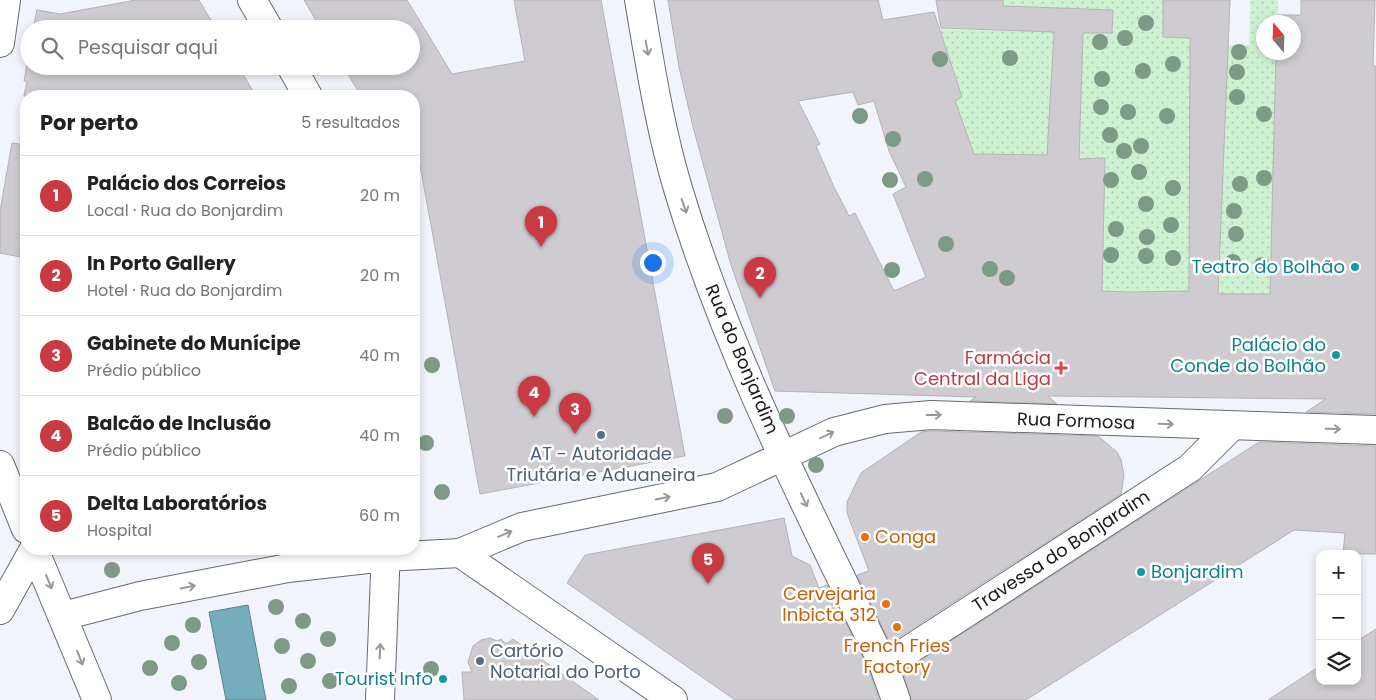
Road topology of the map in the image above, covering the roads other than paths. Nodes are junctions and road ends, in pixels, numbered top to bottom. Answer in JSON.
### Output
{"nodes":[{"id":1,"x":6,"y":0,"type":"edge"},
{"id":2,"x":252,"y":0,"type":"edge"},
{"id":3,"x":639,"y":0,"type":"edge"},
{"id":4,"x":264,"y":20,"type":"edge"},
{"id":5,"x":0,"y":43,"type":"edge"},
{"id":6,"x":296,"y":75,"type":"edge"},
{"id":7,"x":305,"y":90,"type":"edge"},
{"id":8,"x":1230,"y":427,"type":"junction"},
{"id":9,"x":1376,"y":430,"type":"edge"},
{"id":10,"x":783,"y":456,"type":"junction"},
{"id":11,"x":0,"y":465,"type":"edge"},
{"id":12,"x":20,"y":514,"type":"edge"},
{"id":13,"x":420,"y":553,"type":"edge"},
{"id":14,"x":460,"y":553,"type":"junction"},
{"id":15,"x":31,"y":555,"type":"edge"},
{"id":16,"x":37,"y":555,"type":"edge"},
{"id":17,"x":372,"y":555,"type":"edge"},
{"id":18,"x":385,"y":555,"type":"edge"},
{"id":19,"x":0,"y":610,"type":"edge"},
{"id":20,"x":63,"y":616,"type":"junction"},
{"id":21,"x":884,"y":666,"type":"junction"},
{"id":22,"x":97,"y":700,"type":"edge"},
{"id":23,"x":380,"y":700,"type":"edge"},
{"id":24,"x":673,"y":700,"type":"edge"},
{"id":25,"x":896,"y":700,"type":"edge"}],
"edges":[{"from":1,"to":5,"type":"street"},
{"from":2,"to":4,"type":"street"},
{"from":3,"to":10,"type":"street","name":"Rua do Bonjardim","one_way":true},
{"from":6,"to":7,"type":"street"},
{"from":8,"to":9,"type":"street","name":"Rua Formosa","one_way":true},
{"from":10,"to":8,"type":"street","name":"Rua Formosa","one_way":true},
{"from":8,"to":21,"type":"street","name":"Travessa do Bonjardim"},
{"from":14,"to":10,"type":"street","name":"Rua Formosa","one_way":true},
{"from":10,"to":21,"type":"street","name":"Rua do Bonjardim","one_way":true},
{"from":11,"to":12,"type":"street"},
{"from":13,"to":14,"type":"street","name":"Rua Formosa"},
{"from":14,"to":24,"type":"street"},
{"from":15,"to":19,"type":"street"},
{"from":16,"to":20,"type":"street","one_way":true},
{"from":20,"to":17,"type":"street","name":"Rua Formosa","one_way":true},
{"from":23,"to":18,"type":"street","one_way":true},
{"from":20,"to":22,"type":"street","one_way":true},
{"from":21,"to":25,"type":"street","name":"Rua do Bonjardim"}]}
